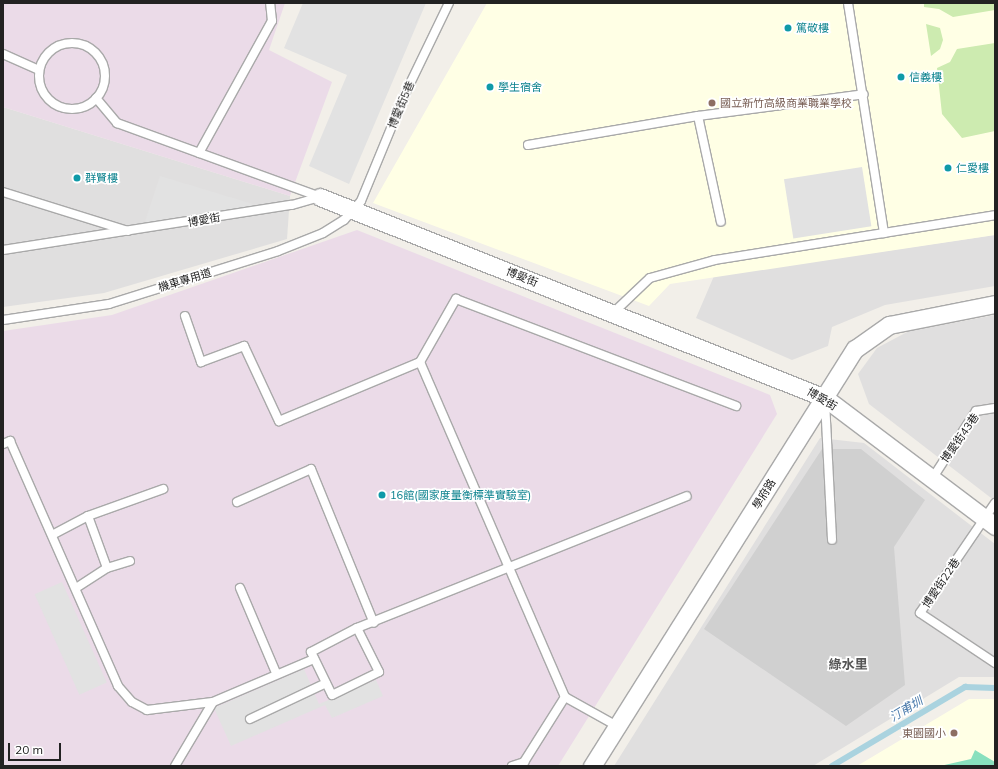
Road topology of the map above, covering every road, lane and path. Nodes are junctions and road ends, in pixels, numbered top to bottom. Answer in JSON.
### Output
{"nodes":[{"id":1,"x":270,"y":3,"type":"edge"},
{"id":2,"x":448,"y":3,"type":"edge"},
{"id":3,"x":848,"y":3,"type":"edge"},
{"id":4,"x":3,"y":54,"type":"edge"},
{"id":5,"x":39,"y":70,"type":"junction"},
{"id":6,"x":864,"y":94,"type":"junction"},
{"id":7,"x":96,"y":98,"type":"junction"},
{"id":8,"x":698,"y":116,"type":"junction"},
{"id":9,"x":528,"y":145,"type":"dead end"},
{"id":10,"x":199,"y":153,"type":"junction"},
{"id":11,"x":3,"y":192,"type":"edge"},
{"id":12,"x":320,"y":197,"type":"junction"},
{"id":13,"x":357,"y":210,"type":"junction"},
{"id":14,"x":995,"y":215,"type":"edge"},
{"id":15,"x":721,"y":222,"type":"dead end"},
{"id":16,"x":131,"y":232,"type":"junction"},
{"id":17,"x":884,"y":233,"type":"junction"},
{"id":18,"x":3,"y":250,"type":"edge"},
{"id":19,"x":995,"y":304,"type":"edge"},
{"id":20,"x":612,"y":314,"type":"junction"},
{"id":21,"x":184,"y":316,"type":"dead end"},
{"id":22,"x":3,"y":320,"type":"edge"},
{"id":23,"x":420,"y":362,"type":"junction"},
{"id":24,"x":825,"y":398,"type":"junction"},
{"id":25,"x":736,"y":406,"type":"dead end"},
{"id":26,"x":995,"y":408,"type":"edge"},
{"id":27,"x":3,"y":444,"type":"edge"},
{"id":28,"x":932,"y":479,"type":"junction"},
{"id":29,"x":163,"y":489,"type":"dead end"},
{"id":30,"x":687,"y":496,"type":"dead end"},
{"id":31,"x":237,"y":502,"type":"dead end"},
{"id":32,"x":995,"y":503,"type":"edge"},
{"id":33,"x":88,"y":516,"type":"junction"},
{"id":34,"x":990,"y":522,"type":"edge"},
{"id":35,"x":52,"y":535,"type":"junction"},
{"id":36,"x":832,"y":540,"type":"dead end"},
{"id":37,"x":130,"y":561,"type":"dead end"},
{"id":38,"x":107,"y":568,"type":"junction"},
{"id":39,"x":508,"y":568,"type":"junction"},
{"id":40,"x":76,"y":588,"type":"junction"},
{"id":41,"x":240,"y":588,"type":"dead end"},
{"id":42,"x":374,"y":623,"type":"junction"},
{"id":43,"x":357,"y":628,"type":"junction"},
{"id":44,"x":314,"y":660,"type":"junction"},
{"id":45,"x":995,"y":663,"type":"edge"},
{"id":46,"x":276,"y":672,"type":"junction"},
{"id":47,"x":326,"y":683,"type":"junction"},
{"id":48,"x":565,"y":697,"type":"junction"},
{"id":49,"x":213,"y":702,"type":"junction"},
{"id":50,"x":250,"y":718,"type":"dead end"},
{"id":51,"x":617,"y":726,"type":"junction"},
{"id":52,"x":175,"y":766,"type":"edge"},
{"id":53,"x":512,"y":766,"type":"edge"},
{"id":54,"x":592,"y":766,"type":"edge"}],
"edges":[{"from":1,"to":10,"type":"lane"},
{"from":2,"to":13,"type":"lane","name":"博愛街5巷"},
{"from":3,"to":6,"type":"lane"},
{"from":4,"to":5,"type":"lane"},
{"from":5,"to":7,"type":"lane"},
{"from":5,"to":7,"type":"lane"},
{"from":6,"to":8,"type":"lane"},
{"from":6,"to":17,"type":"lane"},
{"from":7,"to":10,"type":"lane"},
{"from":8,"to":9,"type":"lane"},
{"from":8,"to":15,"type":"lane"},
{"from":10,"to":12,"type":"lane"},
{"from":11,"to":16,"type":"lane"},
{"from":12,"to":13,"type":"street","name":"博愛街"},
{"from":12,"to":16,"type":"lane","name":"博愛街"},
{"from":13,"to":20,"type":"street","name":"博愛街"},
{"from":13,"to":22,"type":"lane","name":"機車專用道"},
{"from":14,"to":17,"type":"lane"},
{"from":16,"to":18,"type":"lane","name":"博愛街"},
{"from":17,"to":20,"type":"lane"},
{"from":19,"to":24,"type":"street","name":"學府路"},
{"from":20,"to":24,"type":"street","name":"博愛街"},
{"from":21,"to":23,"type":"lane"},
{"from":23,"to":25,"type":"lane"},
{"from":23,"to":39,"type":"lane"},
{"from":24,"to":28,"type":"street","name":"博愛街"},
{"from":24,"to":36,"type":"lane"},
{"from":24,"to":51,"type":"street","name":"學府路"},
{"from":26,"to":28,"type":"lane","name":"博愛街43巷"},
{"from":27,"to":35,"type":"lane"},
{"from":28,"to":34,"type":"street","name":"博愛街"},
{"from":29,"to":33,"type":"lane"},
{"from":30,"to":39,"type":"lane"},
{"from":31,"to":42,"type":"lane"},
{"from":32,"to":34,"type":"lane"},
{"from":33,"to":35,"type":"lane"},
{"from":33,"to":38,"type":"lane"},
{"from":34,"to":45,"type":"lane","name":"博愛街22巷"},
{"from":35,"to":40,"type":"lane"},
{"from":37,"to":38,"type":"lane"},
{"from":38,"to":40,"type":"lane"},
{"from":39,"to":42,"type":"lane"},
{"from":39,"to":48,"type":"lane"},
{"from":40,"to":49,"type":"lane"},
{"from":41,"to":46,"type":"lane"},
{"from":42,"to":43,"type":"lane"},
{"from":43,"to":44,"type":"lane"},
{"from":43,"to":47,"type":"lane"},
{"from":44,"to":46,"type":"lane"},
{"from":44,"to":47,"type":"lane"},
{"from":46,"to":49,"type":"lane"},
{"from":47,"to":50,"type":"lane"},
{"from":48,"to":51,"type":"lane"},
{"from":48,"to":53,"type":"lane"},
{"from":49,"to":52,"type":"lane"},
{"from":51,"to":54,"type":"street","name":"學府路"}]}
